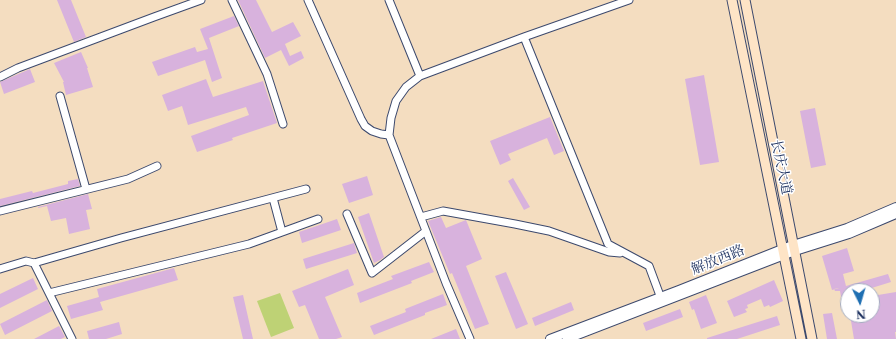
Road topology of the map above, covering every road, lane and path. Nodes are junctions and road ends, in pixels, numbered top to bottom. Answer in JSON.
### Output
{"nodes":[{"id":1,"x":201,"y":0,"type":"edge"},
{"id":2,"x":232,"y":0,"type":"edge"},
{"id":3,"x":308,"y":0,"type":"edge"},
{"id":4,"x":389,"y":0,"type":"edge"},
{"id":5,"x":629,"y":0,"type":"edge"},
{"id":6,"x":732,"y":0,"type":"edge"},
{"id":7,"x":745,"y":0,"type":"edge"},
{"id":8,"x":524,"y":37,"type":"junction"},
{"id":9,"x":420,"y":76,"type":"junction"},
{"id":10,"x":0,"y":77,"type":"edge"},
{"id":11,"x":60,"y":96,"type":"dead end"},
{"id":12,"x":282,"y":124,"type":"dead end"},
{"id":13,"x":389,"y":135,"type":"junction"},
{"id":14,"x":157,"y":166,"type":"dead end"},
{"id":15,"x":86,"y":189,"type":"junction"},
{"id":16,"x":306,"y":189,"type":"dead end"},
{"id":17,"x":273,"y":198,"type":"junction"},
{"id":18,"x":896,"y":207,"type":"edge"},
{"id":19,"x":0,"y":211,"type":"edge"},
{"id":20,"x":347,"y":214,"type":"dead end"},
{"id":21,"x":896,"y":214,"type":"edge"},
{"id":22,"x":421,"y":217,"type":"junction"},
{"id":23,"x":318,"y":219,"type":"dead end"},
{"id":24,"x":426,"y":231,"type":"junction"},
{"id":25,"x":282,"y":232,"type":"junction"},
{"id":26,"x":794,"y":248,"type":"junction"},
{"id":27,"x":784,"y":252,"type":"junction"},
{"id":28,"x":626,"y":254,"type":"junction"},
{"id":29,"x":34,"y":263,"type":"junction"},
{"id":30,"x":0,"y":269,"type":"edge"},
{"id":31,"x":49,"y":293,"type":"junction"},
{"id":32,"x":661,"y":300,"type":"junction"},
{"id":33,"x":72,"y":339,"type":"edge"},
{"id":34,"x":470,"y":339,"type":"edge"},
{"id":35,"x":550,"y":339,"type":"edge"},
{"id":36,"x":567,"y":339,"type":"edge"},
{"id":37,"x":801,"y":339,"type":"edge"},
{"id":38,"x":812,"y":339,"type":"edge"}],
"edges":[{"from":1,"to":10,"type":"street"},
{"from":2,"to":12,"type":"street"},
{"from":3,"to":13,"type":"street"},
{"from":4,"to":9,"type":"street"},
{"from":5,"to":8,"type":"street"},
{"from":6,"to":27,"type":"main road","name":"长庆大道"},
{"from":7,"to":26,"type":"main road","name":"长庆大道"},
{"from":8,"to":9,"type":"street"},
{"from":8,"to":28,"type":"street"},
{"from":9,"to":13,"type":"street"},
{"from":11,"to":15,"type":"street"},
{"from":13,"to":22,"type":"street"},
{"from":14,"to":15,"type":"street"},
{"from":15,"to":19,"type":"street"},
{"from":16,"to":17,"type":"street"},
{"from":17,"to":25,"type":"street"},
{"from":17,"to":29,"type":"street"},
{"from":18,"to":26,"type":"street","name":"解放西路"},
{"from":20,"to":24,"type":"street"},
{"from":21,"to":26,"type":"street","name":"解放西路"},
{"from":22,"to":24,"type":"street"},
{"from":22,"to":28,"type":"street"},
{"from":23,"to":25,"type":"street"},
{"from":24,"to":34,"type":"street"},
{"from":25,"to":31,"type":"street"},
{"from":26,"to":27,"type":"street","name":"解放西路"},
{"from":26,"to":38,"type":"main road","name":"长庆大道"},
{"from":27,"to":32,"type":"street","name":"解放西路"},
{"from":27,"to":37,"type":"main road","name":"长庆大道"},
{"from":28,"to":32,"type":"street"},
{"from":29,"to":30,"type":"street"},
{"from":29,"to":31,"type":"street"},
{"from":31,"to":33,"type":"street"},
{"from":32,"to":35,"type":"street","name":"解放西路"},
{"from":32,"to":36,"type":"street","name":"解放西路"}]}
